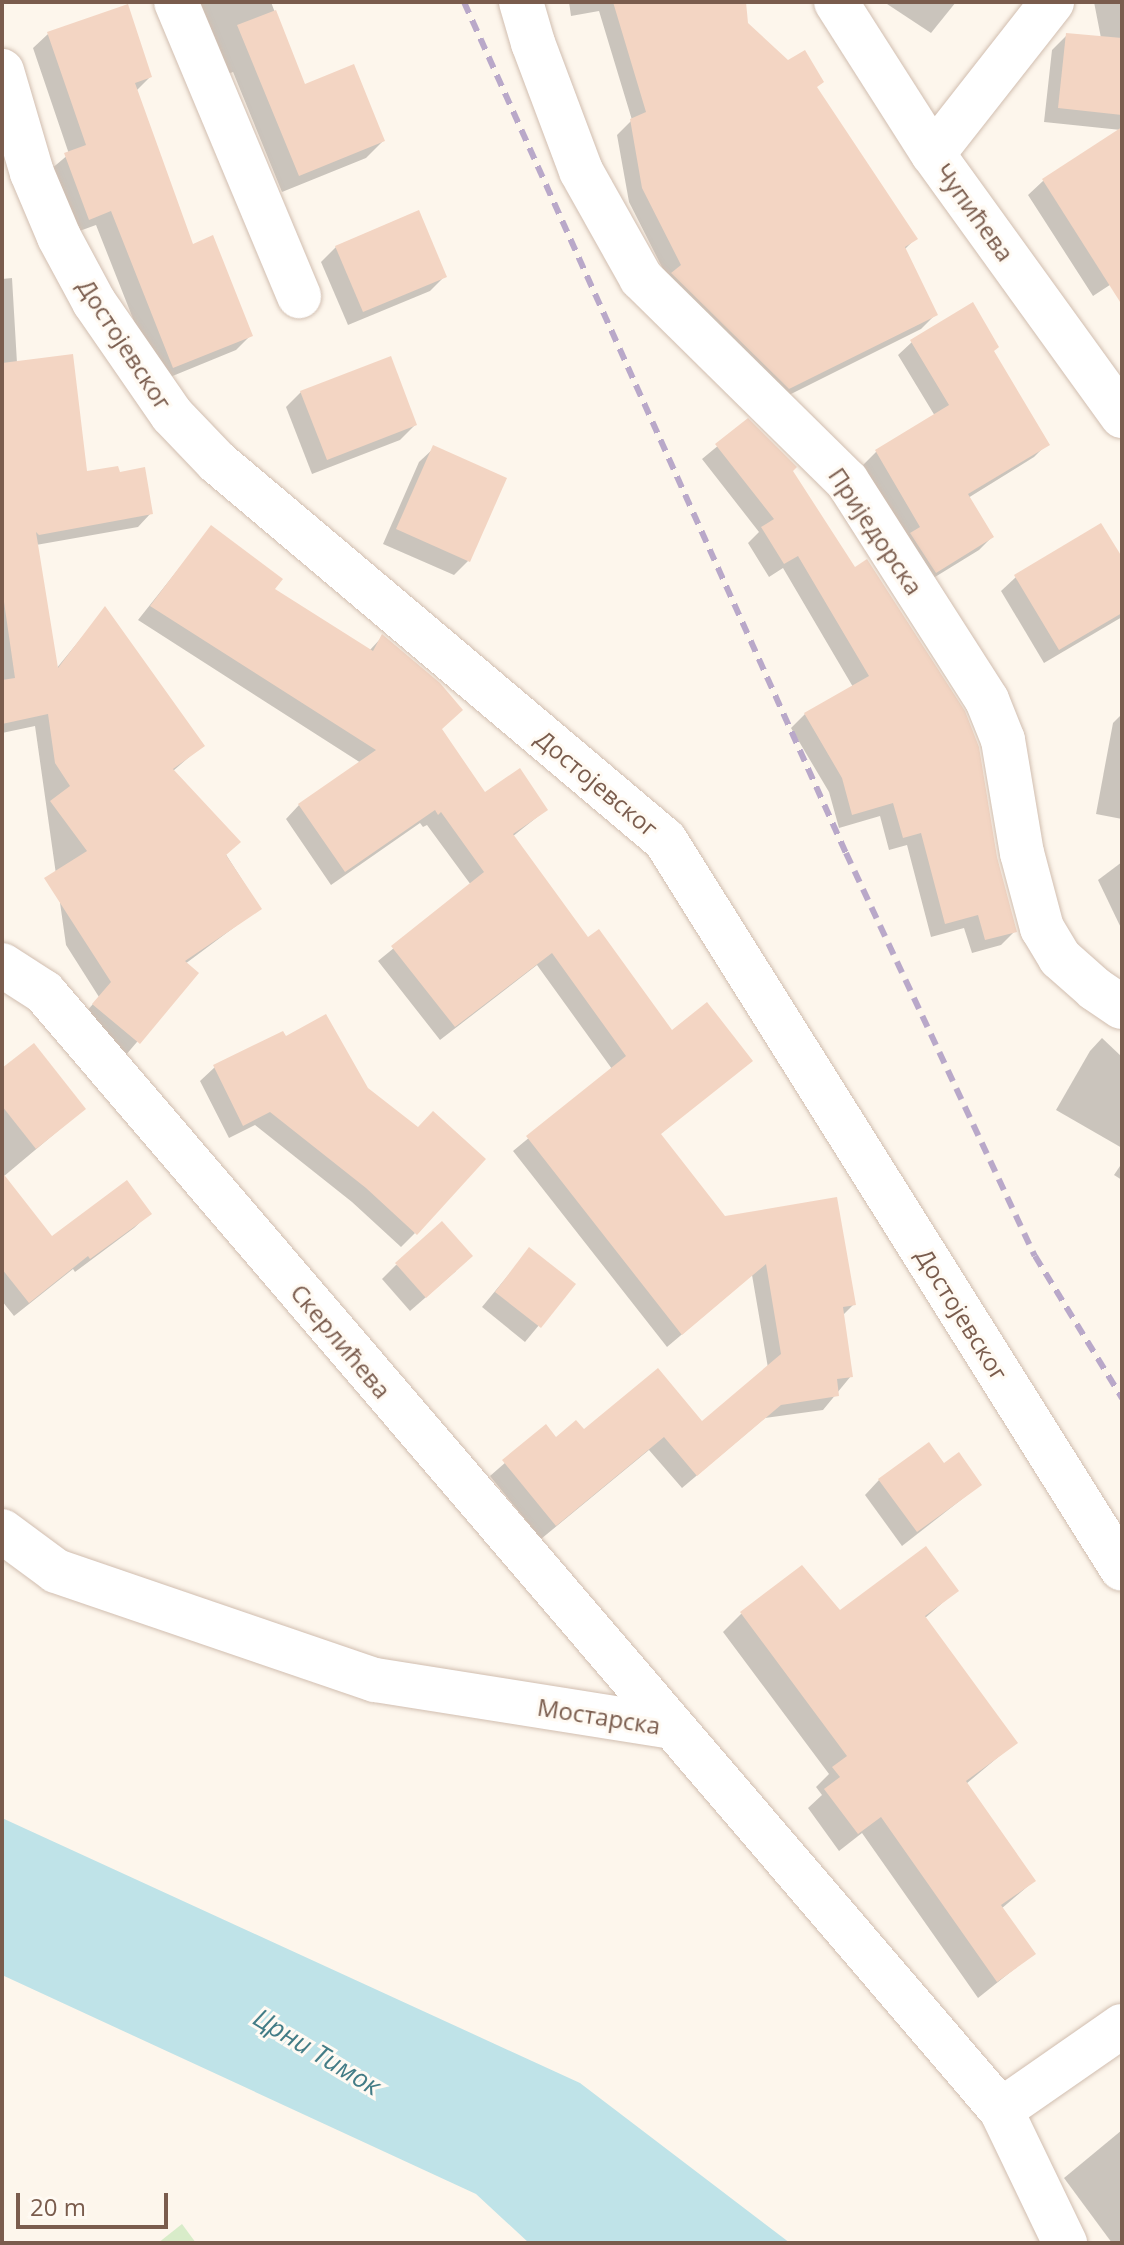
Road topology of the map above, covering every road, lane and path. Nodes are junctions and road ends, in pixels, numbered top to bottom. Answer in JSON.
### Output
{"nodes":[{"id":1,"x":176,"y":2,"type":"edge"},
{"id":2,"x":521,"y":2,"type":"edge"},
{"id":3,"x":836,"y":2,"type":"edge"},
{"id":4,"x":1052,"y":2,"type":"edge"},
{"id":5,"x":2,"y":71,"type":"edge"},
{"id":6,"x":933,"y":154,"type":"junction"},
{"id":7,"x":299,"y":296,"type":"dead end"},
{"id":8,"x":1122,"y":416,"type":"edge"},
{"id":9,"x":2,"y":965,"type":"edge"},
{"id":10,"x":1122,"y":1007,"type":"edge"},
{"id":11,"x":2,"y":1531,"type":"edge"},
{"id":12,"x":1122,"y":1569,"type":"edge"},
{"id":13,"x":671,"y":1727,"type":"junction"},
{"id":14,"x":1122,"y":2026,"type":"edge"},
{"id":15,"x":1001,"y":2110,"type":"junction"},
{"id":16,"x":1065,"y":2243,"type":"edge"}],
"edges":[{"from":1,"to":7,"type":"street"},
{"from":2,"to":10,"type":"street","name":"Приједорска"},
{"from":3,"to":6,"type":"street","name":"Чупићева"},
{"from":4,"to":6,"type":"street"},
{"from":5,"to":12,"type":"street","name":"Достојевског"},
{"from":6,"to":8,"type":"street","name":"Чупићева"},
{"from":9,"to":13,"type":"street","name":"Скерлићева"},
{"from":11,"to":13,"type":"street","name":"Мостарска"},
{"from":13,"to":15,"type":"street","name":"Мостарска"},
{"from":14,"to":15,"type":"street"},
{"from":15,"to":16,"type":"street","name":"Мостарска"}]}
